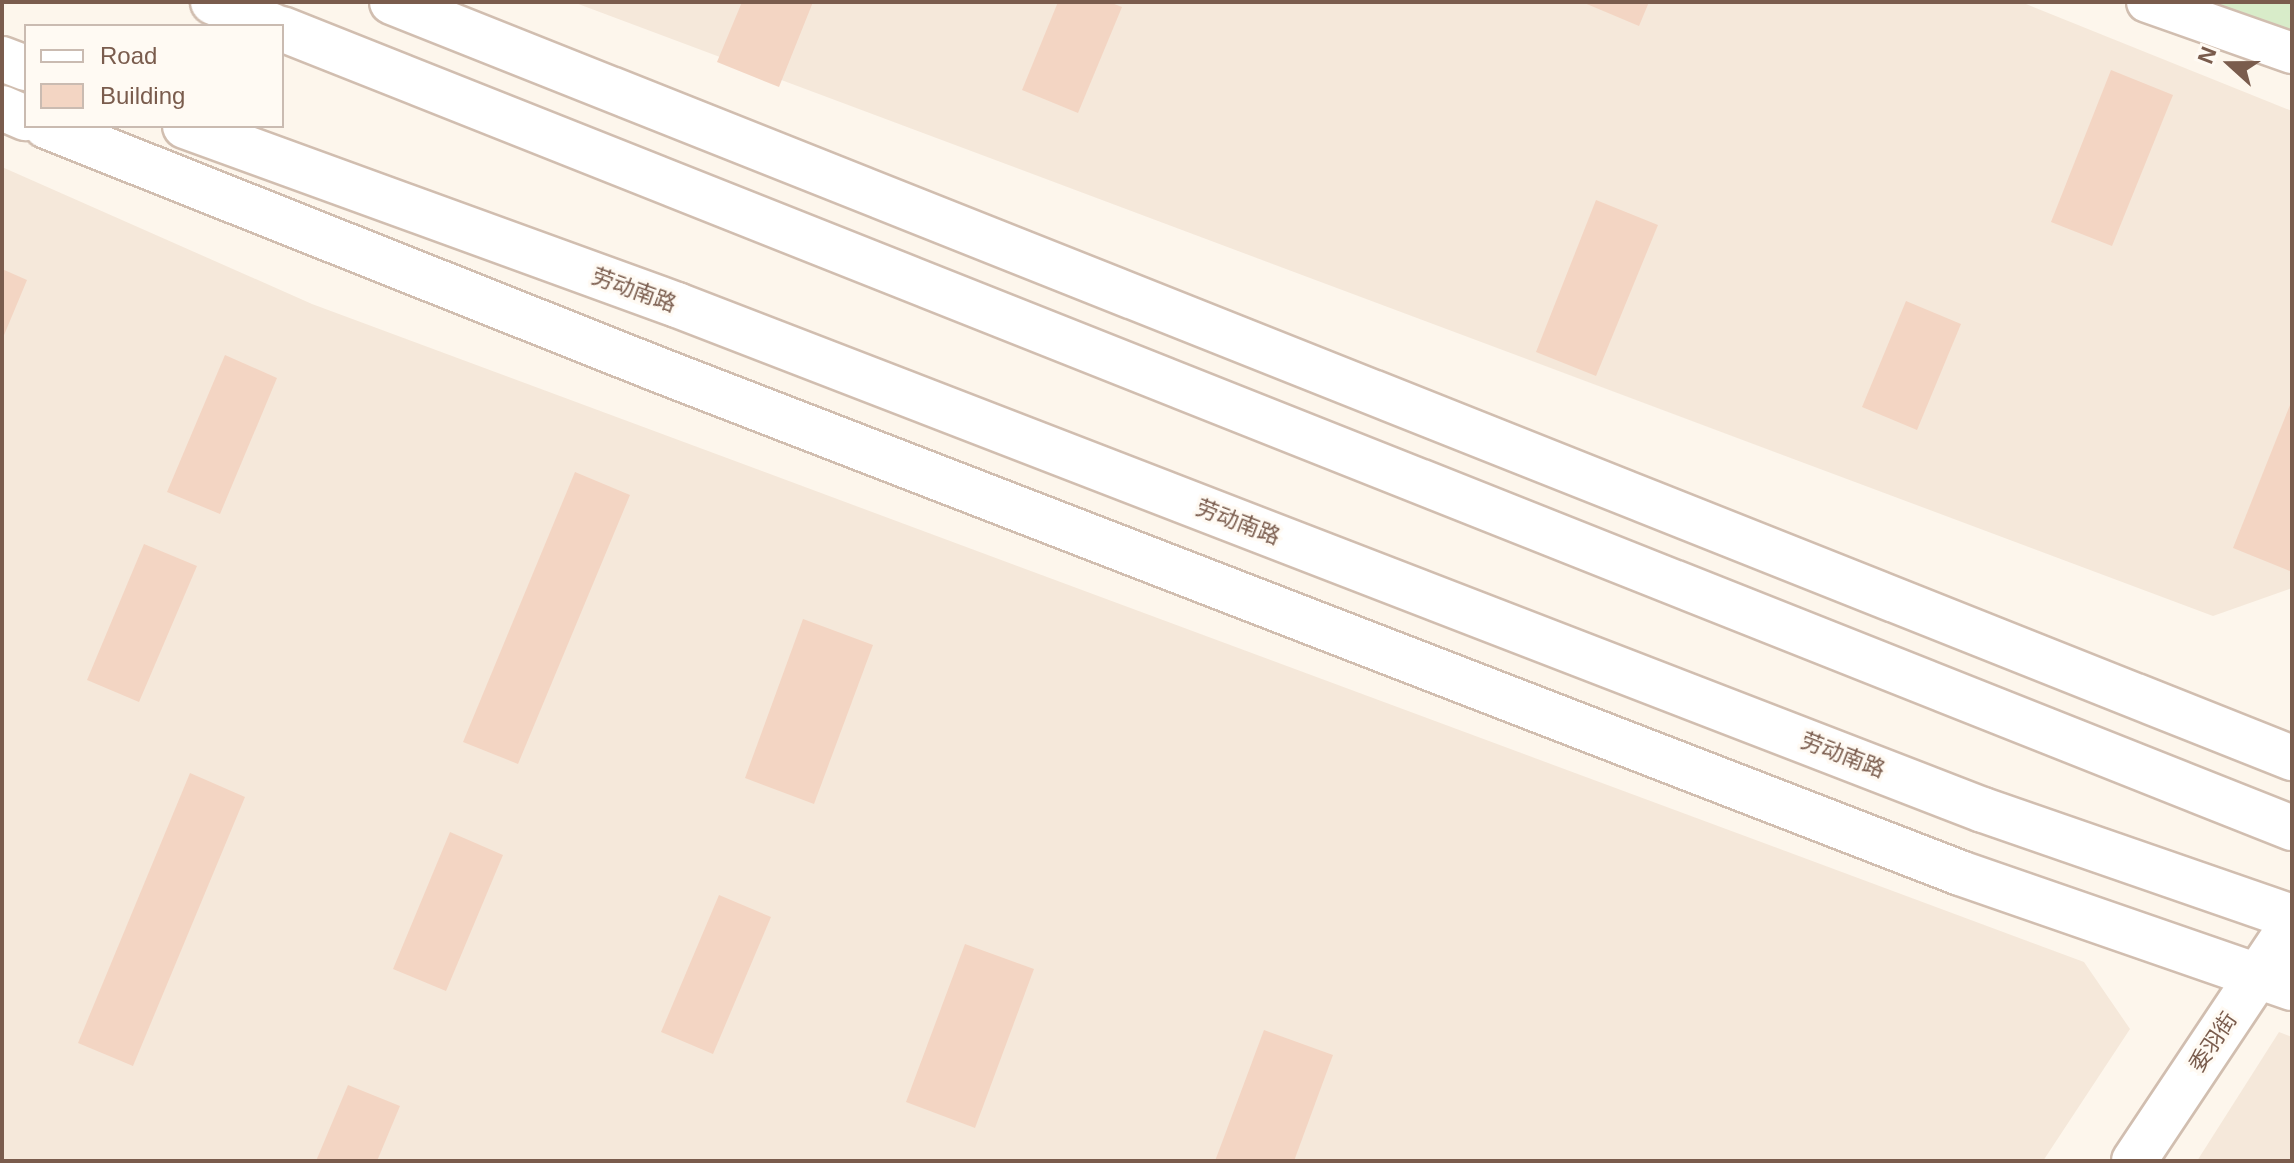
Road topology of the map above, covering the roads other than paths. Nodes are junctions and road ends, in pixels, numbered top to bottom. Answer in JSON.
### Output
{"nodes":[{"id":1,"x":213,"y":2,"type":"edge"},
{"id":2,"x":392,"y":2,"type":"edge"},
{"id":3,"x":2147,"y":2,"type":"edge"},
{"id":4,"x":268,"y":24,"type":"edge"},
{"id":5,"x":284,"y":30,"type":"edge"},
{"id":6,"x":2292,"y":53,"type":"edge"},
{"id":7,"x":2,"y":59,"type":"edge"},
{"id":8,"x":24,"y":67,"type":"edge"},
{"id":9,"x":2,"y":108,"type":"edge"},
{"id":10,"x":24,"y":117,"type":"edge"},
{"id":11,"x":51,"y":128,"type":"edge"},
{"id":12,"x":190,"y":128,"type":"edge"},
{"id":13,"x":2292,"y":758,"type":"edge"},
{"id":14,"x":2292,"y":828,"type":"edge"},
{"id":15,"x":2292,"y":917,"type":"edge"},
{"id":16,"x":2292,"y":924,"type":"edge"},
{"id":17,"x":2275,"y":982,"type":"edge"},
{"id":18,"x":2134,"y":1161,"type":"edge"}],
"edges":[{"from":1,"to":4,"type":"street"},
{"from":2,"to":13,"type":"street"},
{"from":3,"to":6,"type":"street"},
{"from":5,"to":14,"type":"street"},
{"from":7,"to":8,"type":"street"},
{"from":9,"to":10,"type":"street"},
{"from":11,"to":17,"type":"street"},
{"from":12,"to":15,"type":"street","name":"劳动南路"},
{"from":16,"to":17,"type":"street","name":"委羽街"},
{"from":17,"to":18,"type":"street","name":"委羽街"}]}
